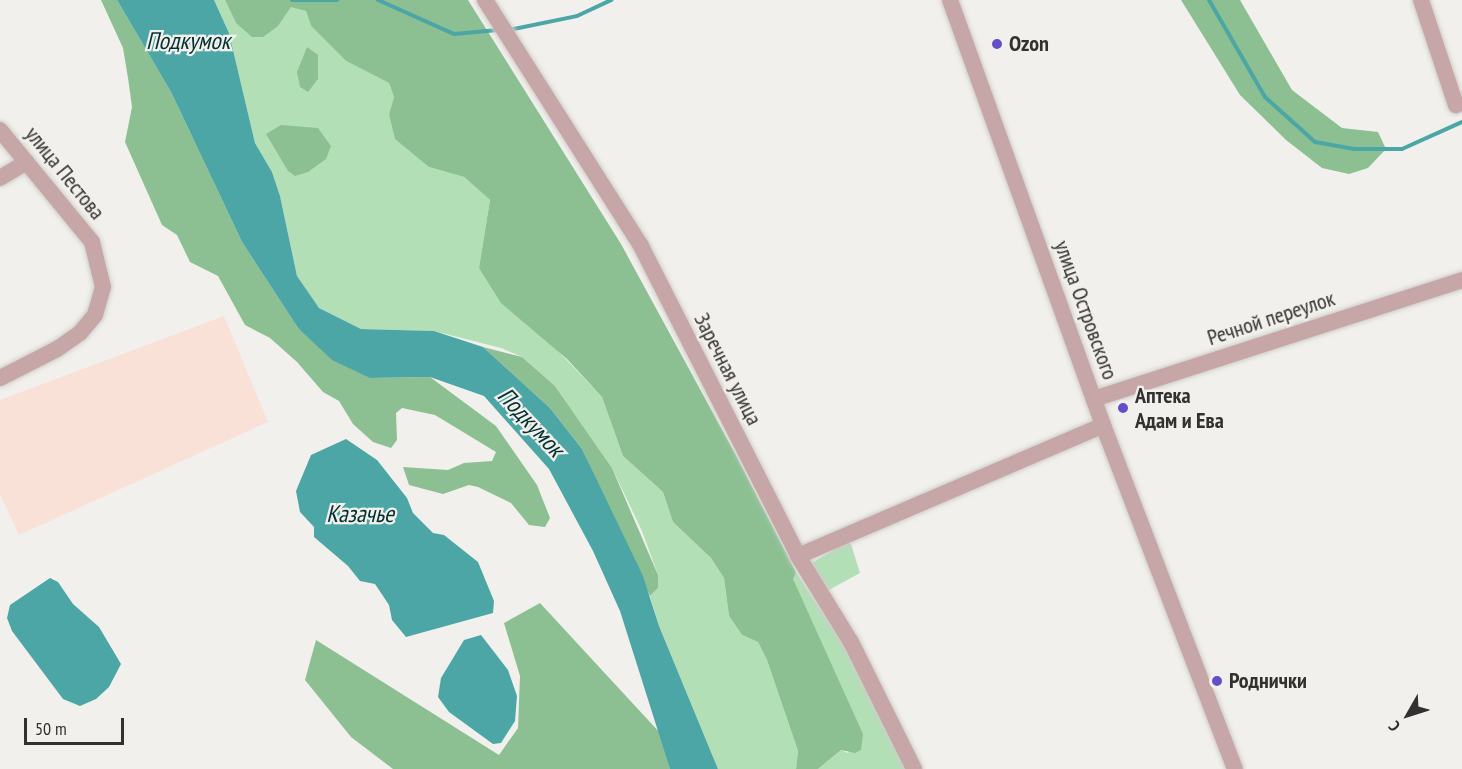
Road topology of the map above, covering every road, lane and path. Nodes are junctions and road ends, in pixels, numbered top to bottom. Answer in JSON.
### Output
{"nodes":[{"id":1,"x":485,"y":0,"type":"edge"},
{"id":2,"x":950,"y":0,"type":"edge"},
{"id":3,"x":1421,"y":0,"type":"edge"},
{"id":4,"x":1456,"y":105,"type":"dead end"},
{"id":5,"x":0,"y":130,"type":"edge"},
{"id":6,"x":27,"y":162,"type":"junction"},
{"id":7,"x":0,"y":178,"type":"edge"},
{"id":8,"x":1462,"y":280,"type":"edge"},
{"id":9,"x":0,"y":378,"type":"edge"},
{"id":10,"x":1094,"y":399,"type":"junction"},
{"id":11,"x":1103,"y":425,"type":"junction"},
{"id":12,"x":798,"y":556,"type":"junction"},
{"id":13,"x":914,"y":769,"type":"edge"},
{"id":14,"x":1235,"y":769,"type":"edge"}],
"edges":[{"from":1,"to":12,"type":"street","name":"Заречная улица"},
{"from":2,"to":10,"type":"street","name":"улица Островского"},
{"from":3,"to":4,"type":"street"},
{"from":5,"to":6,"type":"street","name":"улица Пестова"},
{"from":6,"to":7,"type":"street"},
{"from":6,"to":9,"type":"street","name":"улица Пестова"},
{"from":8,"to":10,"type":"street","name":"Речной переулок"},
{"from":10,"to":11,"type":"street","name":"улица Островского"},
{"from":11,"to":12,"type":"street"},
{"from":11,"to":14,"type":"street","name":"улица Островского"},
{"from":12,"to":13,"type":"street","name":"Заречная улица"}]}
